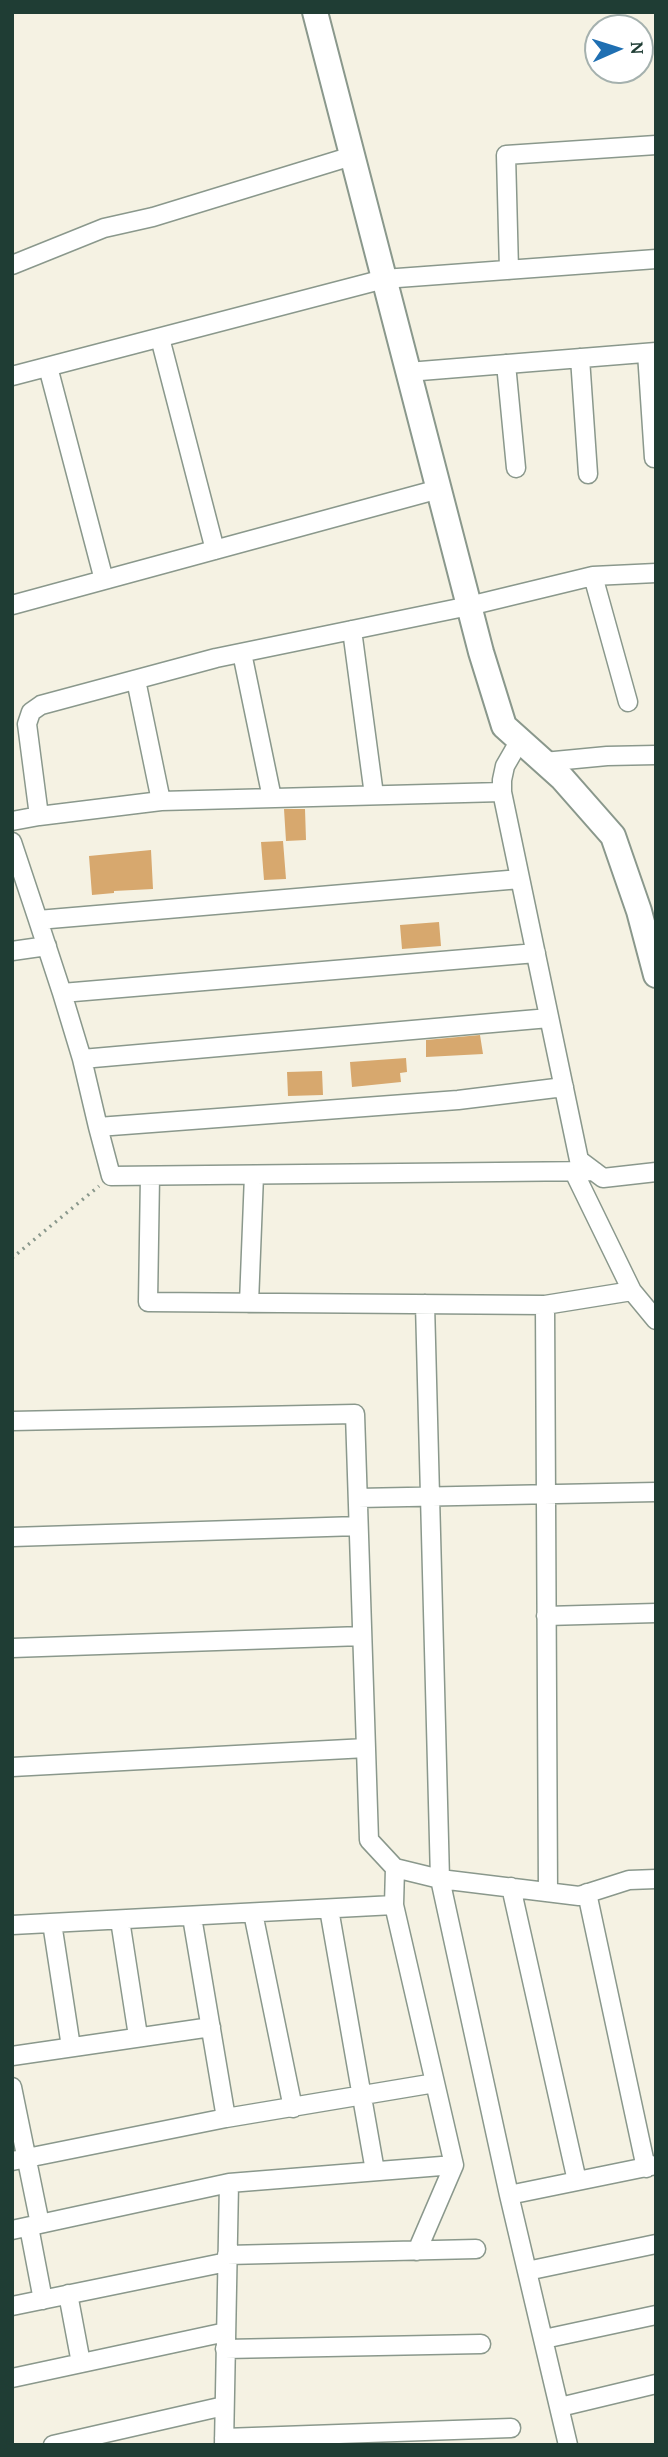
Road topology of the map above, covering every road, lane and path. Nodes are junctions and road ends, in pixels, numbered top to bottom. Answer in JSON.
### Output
{"nodes":[{"id":1,"x":315,"y":12,"type":"edge"},
{"id":2,"x":656,"y":145,"type":"edge"},
{"id":3,"x":352,"y":156,"type":"junction"},
{"id":4,"x":656,"y":259,"type":"edge"},
{"id":5,"x":12,"y":265,"type":"edge"},
{"id":6,"x":509,"y":270,"type":"junction"},
{"id":7,"x":384,"y":279,"type":"junction"},
{"id":8,"x":160,"y":338,"type":"junction"},
{"id":9,"x":651,"y":353,"type":"edge"},
{"id":10,"x":580,"y":358,"type":"junction"},
{"id":11,"x":506,"y":364,"type":"junction"},
{"id":12,"x":48,"y":367,"type":"junction"},
{"id":13,"x":408,"y":372,"type":"junction"},
{"id":14,"x":12,"y":376,"type":"edge"},
{"id":15,"x":654,"y":458,"type":"edge"},
{"id":16,"x":516,"y":468,"type":"dead end"},
{"id":17,"x":588,"y":474,"type":"dead end"},
{"id":18,"x":439,"y":489,"type":"junction"},
{"id":19,"x":215,"y":550,"type":"junction"},
{"id":20,"x":656,"y":573,"type":"edge"},
{"id":21,"x":593,"y":576,"type":"junction"},
{"id":22,"x":104,"y":580,"type":"junction"},
{"id":23,"x":12,"y":605,"type":"edge"},
{"id":24,"x":469,"y":606,"type":"junction"},
{"id":25,"x":352,"y":630,"type":"junction"},
{"id":26,"x":242,"y":653,"type":"junction"},
{"id":27,"x":136,"y":680,"type":"junction"},
{"id":28,"x":628,"y":702,"type":"dead end"},
{"id":29,"x":520,"y":740,"type":"junction"},
{"id":30,"x":656,"y":755,"type":"edge"},
{"id":31,"x":544,"y":762,"type":"junction"},
{"id":32,"x":502,"y":792,"type":"junction"},
{"id":33,"x":374,"y":795,"type":"junction"},
{"id":34,"x":272,"y":798,"type":"junction"},
{"id":35,"x":161,"y":801,"type":"junction"},
{"id":36,"x":39,"y":816,"type":"junction"},
{"id":37,"x":12,"y":821,"type":"edge"},
{"id":38,"x":14,"y":853,"type":"edge"},
{"id":39,"x":520,"y":879,"type":"junction"},
{"id":40,"x":647,"y":911,"type":"edge"},
{"id":41,"x":38,"y":920,"type":"junction"},
{"id":42,"x":47,"y":946,"type":"junction"},
{"id":43,"x":12,"y":951,"type":"edge"},
{"id":44,"x":536,"y":953,"type":"junction"},
{"id":45,"x":656,"y":975,"type":"edge"},
{"id":46,"x":62,"y":993,"type":"junction"},
{"id":47,"x":549,"y":1018,"type":"junction"},
{"id":48,"x":82,"y":1059,"type":"junction"},
{"id":49,"x":564,"y":1087,"type":"junction"},
{"id":50,"x":98,"y":1127,"type":"junction"},
{"id":51,"x":594,"y":1171,"type":"junction"},
{"id":52,"x":574,"y":1172,"type":"junction"},
{"id":53,"x":656,"y":1172,"type":"edge"},
{"id":54,"x":254,"y":1175,"type":"junction"},
{"id":55,"x":111,"y":1176,"type":"junction"},
{"id":56,"x":150,"y":1176,"type":"junction"},
{"id":57,"x":12,"y":1258,"type":"edge"},
{"id":58,"x":632,"y":1291,"type":"junction"},
{"id":59,"x":249,"y":1303,"type":"junction"},
{"id":60,"x":425,"y":1304,"type":"junction"},
{"id":61,"x":545,"y":1305,"type":"junction"},
{"id":62,"x":656,"y":1320,"type":"edge"},
{"id":63,"x":12,"y":1421,"type":"edge"},
{"id":64,"x":656,"y":1492,"type":"edge"},
{"id":65,"x":546,"y":1493,"type":"junction"},
{"id":66,"x":431,"y":1494,"type":"junction"},
{"id":67,"x":358,"y":1498,"type":"junction"},
{"id":68,"x":358,"y":1526,"type":"junction"},
{"id":69,"x":12,"y":1538,"type":"edge"},
{"id":70,"x":656,"y":1613,"type":"edge"},
{"id":71,"x":547,"y":1616,"type":"junction"},
{"id":72,"x":362,"y":1636,"type":"junction"},
{"id":73,"x":12,"y":1648,"type":"edge"},
{"id":74,"x":366,"y":1748,"type":"junction"},
{"id":75,"x":12,"y":1767,"type":"edge"},
{"id":76,"x":396,"y":1868,"type":"junction"},
{"id":77,"x":440,"y":1879,"type":"junction"},
{"id":78,"x":655,"y":1881,"type":"edge"},
{"id":79,"x":510,"y":1887,"type":"junction"},
{"id":80,"x":548,"y":1892,"type":"junction"},
{"id":81,"x":587,"y":1894,"type":"junction"},
{"id":82,"x":394,"y":1905,"type":"junction"},
{"id":83,"x":329,"y":1909,"type":"junction"},
{"id":84,"x":253,"y":1913,"type":"junction"},
{"id":85,"x":192,"y":1917,"type":"junction"},
{"id":86,"x":120,"y":1920,"type":"junction"},
{"id":87,"x":52,"y":1923,"type":"junction"},
{"id":88,"x":12,"y":1925,"type":"edge"},
{"id":89,"x":211,"y":2027,"type":"junction"},
{"id":90,"x":138,"y":2036,"type":"junction"},
{"id":91,"x":71,"y":2047,"type":"junction"},
{"id":92,"x":12,"y":2056,"type":"edge"},
{"id":93,"x":435,"y":2083,"type":"junction"},
{"id":94,"x":12,"y":2087,"type":"edge"},
{"id":95,"x":362,"y":2097,"type":"junction"},
{"id":96,"x":293,"y":2108,"type":"junction"},
{"id":97,"x":226,"y":2118,"type":"junction"},
{"id":98,"x":20,"y":2160,"type":"edge"},
{"id":99,"x":454,"y":2165,"type":"junction"},
{"id":100,"x":651,"y":2166,"type":"edge"},
{"id":101,"x":375,"y":2171,"type":"junction"},
{"id":102,"x":577,"y":2181,"type":"junction"},
{"id":103,"x":229,"y":2183,"type":"junction"},
{"id":104,"x":509,"y":2195,"type":"junction"},
{"id":105,"x":27,"y":2227,"type":"edge"},
{"id":106,"x":656,"y":2244,"type":"edge"},
{"id":107,"x":476,"y":2249,"type":"dead end"},
{"id":108,"x":417,"y":2251,"type":"junction"},
{"id":109,"x":227,"y":2258,"type":"junction"},
{"id":110,"x":527,"y":2270,"type":"junction"},
{"id":111,"x":68,"y":2294,"type":"junction"},
{"id":112,"x":43,"y":2300,"type":"junction"},
{"id":113,"x":12,"y":2306,"type":"edge"},
{"id":114,"x":656,"y":2315,"type":"edge"},
{"id":115,"x":544,"y":2339,"type":"junction"},
{"id":116,"x":226,"y":2341,"type":"junction"},
{"id":117,"x":481,"y":2344,"type":"dead end"},
{"id":118,"x":81,"y":2363,"type":"junction"},
{"id":119,"x":12,"y":2378,"type":"edge"},
{"id":120,"x":656,"y":2384,"type":"edge"},
{"id":121,"x":225,"y":2406,"type":"junction"},
{"id":122,"x":560,"y":2407,"type":"junction"},
{"id":123,"x":511,"y":2428,"type":"dead end"},
{"id":124,"x":224,"y":2442,"type":"edge"},
{"id":125,"x":53,"y":2445,"type":"edge"},
{"id":126,"x":568,"y":2445,"type":"edge"}],
"edges":[{"from":1,"to":3,"type":"street"},
{"from":2,"to":6,"type":"street"},
{"from":3,"to":5,"type":"street"},
{"from":3,"to":7,"type":"street"},
{"from":4,"to":6,"type":"street"},
{"from":6,"to":7,"type":"street"},
{"from":7,"to":8,"type":"street"},
{"from":7,"to":13,"type":"street"},
{"from":8,"to":12,"type":"street"},
{"from":8,"to":19,"type":"street"},
{"from":9,"to":10,"type":"street"},
{"from":9,"to":15,"type":"street"},
{"from":10,"to":11,"type":"street"},
{"from":10,"to":17,"type":"street"},
{"from":11,"to":13,"type":"street"},
{"from":11,"to":16,"type":"street"},
{"from":12,"to":14,"type":"street"},
{"from":12,"to":22,"type":"street"},
{"from":13,"to":18,"type":"street"},
{"from":18,"to":19,"type":"street"},
{"from":18,"to":24,"type":"street"},
{"from":19,"to":22,"type":"street"},
{"from":20,"to":21,"type":"street"},
{"from":21,"to":24,"type":"street"},
{"from":21,"to":28,"type":"street"},
{"from":22,"to":23,"type":"street"},
{"from":24,"to":25,"type":"street"},
{"from":24,"to":29,"type":"street"},
{"from":25,"to":26,"type":"street"},
{"from":25,"to":33,"type":"street"},
{"from":26,"to":27,"type":"street"},
{"from":26,"to":34,"type":"street"},
{"from":27,"to":35,"type":"street"},
{"from":27,"to":36,"type":"street"},
{"from":29,"to":31,"type":"street"},
{"from":29,"to":32,"type":"street"},
{"from":30,"to":31,"type":"street"},
{"from":31,"to":40,"type":"street"},
{"from":32,"to":33,"type":"street"},
{"from":32,"to":39,"type":"street"},
{"from":33,"to":34,"type":"street"},
{"from":34,"to":35,"type":"street"},
{"from":35,"to":36,"type":"street"},
{"from":36,"to":37,"type":"street"},
{"from":38,"to":41,"type":"street"},
{"from":39,"to":41,"type":"street"},
{"from":39,"to":44,"type":"street"},
{"from":40,"to":45,"type":"street"},
{"from":41,"to":42,"type":"street"},
{"from":42,"to":43,"type":"street"},
{"from":42,"to":46,"type":"street"},
{"from":44,"to":46,"type":"street"},
{"from":44,"to":47,"type":"street"},
{"from":46,"to":48,"type":"street"},
{"from":47,"to":48,"type":"street"},
{"from":47,"to":49,"type":"street"},
{"from":48,"to":50,"type":"street"},
{"from":49,"to":50,"type":"street"},
{"from":49,"to":51,"type":"street"},
{"from":50,"to":55,"type":"street"},
{"from":51,"to":52,"type":"street"},
{"from":51,"to":53,"type":"street"},
{"from":52,"to":54,"type":"street"},
{"from":52,"to":58,"type":"street"},
{"from":54,"to":56,"type":"street"},
{"from":54,"to":59,"type":"street"},
{"from":55,"to":56,"type":"street"},
{"from":55,"to":57,"type":"path"},
{"from":56,"to":59,"type":"street"},
{"from":58,"to":61,"type":"street"},
{"from":58,"to":62,"type":"street"},
{"from":59,"to":60,"type":"street"},
{"from":60,"to":61,"type":"street"},
{"from":60,"to":66,"type":"street"},
{"from":61,"to":65,"type":"street"},
{"from":63,"to":67,"type":"street"},
{"from":64,"to":65,"type":"street"},
{"from":65,"to":66,"type":"street"},
{"from":65,"to":71,"type":"street"},
{"from":66,"to":67,"type":"street"},
{"from":66,"to":77,"type":"street"},
{"from":67,"to":68,"type":"street"},
{"from":68,"to":69,"type":"street"},
{"from":68,"to":72,"type":"street"},
{"from":70,"to":71,"type":"street"},
{"from":71,"to":80,"type":"street"},
{"from":72,"to":73,"type":"street"},
{"from":72,"to":74,"type":"street"},
{"from":74,"to":75,"type":"street"},
{"from":74,"to":76,"type":"street"},
{"from":76,"to":77,"type":"street"},
{"from":76,"to":82,"type":"street"},
{"from":77,"to":79,"type":"street"},
{"from":77,"to":104,"type":"street"},
{"from":78,"to":81,"type":"street"},
{"from":79,"to":80,"type":"street"},
{"from":79,"to":102,"type":"street"},
{"from":80,"to":81,"type":"street"},
{"from":81,"to":100,"type":"street"},
{"from":82,"to":83,"type":"street"},
{"from":82,"to":93,"type":"street"},
{"from":83,"to":84,"type":"street"},
{"from":83,"to":95,"type":"street"},
{"from":84,"to":85,"type":"street"},
{"from":84,"to":96,"type":"street"},
{"from":85,"to":86,"type":"street"},
{"from":85,"to":89,"type":"street"},
{"from":86,"to":87,"type":"street"},
{"from":86,"to":90,"type":"street"},
{"from":87,"to":88,"type":"street"},
{"from":87,"to":91,"type":"street"},
{"from":89,"to":90,"type":"street"},
{"from":89,"to":97,"type":"street"},
{"from":90,"to":91,"type":"street"},
{"from":91,"to":92,"type":"street"},
{"from":93,"to":95,"type":"street"},
{"from":93,"to":99,"type":"street"},
{"from":94,"to":98,"type":"street"},
{"from":95,"to":96,"type":"street"},
{"from":95,"to":101,"type":"street"},
{"from":96,"to":97,"type":"street"},
{"from":97,"to":98,"type":"street"},
{"from":98,"to":105,"type":"street"},
{"from":99,"to":101,"type":"street"},
{"from":99,"to":108,"type":"street"},
{"from":100,"to":102,"type":"street"},
{"from":101,"to":103,"type":"street"},
{"from":102,"to":104,"type":"street"},
{"from":103,"to":105,"type":"street"},
{"from":103,"to":109,"type":"street"},
{"from":104,"to":110,"type":"street"},
{"from":105,"to":112,"type":"street"},
{"from":106,"to":110,"type":"street"},
{"from":107,"to":108,"type":"street"},
{"from":108,"to":109,"type":"street"},
{"from":109,"to":111,"type":"street"},
{"from":109,"to":116,"type":"street"},
{"from":110,"to":115,"type":"street"},
{"from":111,"to":112,"type":"street"},
{"from":111,"to":118,"type":"street"},
{"from":112,"to":113,"type":"street"},
{"from":114,"to":115,"type":"street"},
{"from":115,"to":122,"type":"street"},
{"from":116,"to":117,"type":"street"},
{"from":116,"to":118,"type":"street"},
{"from":116,"to":121,"type":"street"},
{"from":118,"to":119,"type":"street"},
{"from":120,"to":122,"type":"street"},
{"from":121,"to":124,"type":"street"},
{"from":121,"to":125,"type":"street"},
{"from":122,"to":126,"type":"street"},
{"from":123,"to":124,"type":"street"}]}
